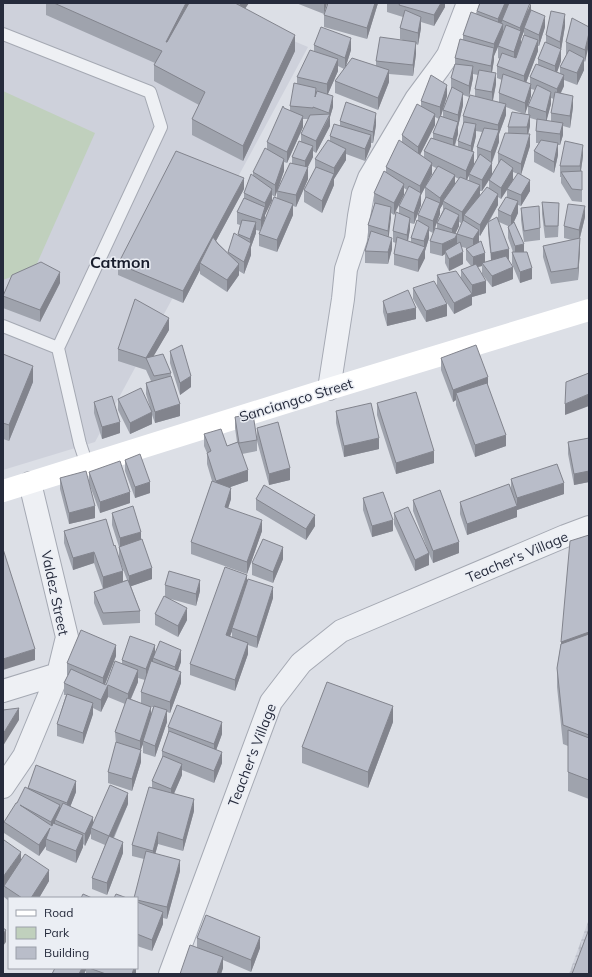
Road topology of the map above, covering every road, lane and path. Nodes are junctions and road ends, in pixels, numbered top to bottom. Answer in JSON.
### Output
{"nodes":[{"id":1,"x":468,"y":3,"type":"edge"},
{"id":2,"x":3,"y":34,"type":"edge"},
{"id":3,"x":589,"y":310,"type":"edge"},
{"id":4,"x":3,"y":326,"type":"edge"},
{"id":5,"x":58,"y":348,"type":"junction"},
{"id":6,"x":329,"y":389,"type":"junction"},
{"id":7,"x":87,"y":464,"type":"junction"},
{"id":8,"x":30,"y":483,"type":"junction"},
{"id":9,"x":3,"y":491,"type":"edge"},
{"id":10,"x":589,"y":527,"type":"edge"},
{"id":11,"x":58,"y":674,"type":"junction"},
{"id":12,"x":3,"y":691,"type":"edge"},
{"id":13,"x":3,"y":787,"type":"edge"},
{"id":14,"x":170,"y":974,"type":"edge"}],
"edges":[{"from":1,"to":6,"type":"street"},
{"from":2,"to":5,"type":"lane"},
{"from":3,"to":6,"type":"main road","name":"Sanciangco Street"},
{"from":4,"to":5,"type":"lane"},
{"from":5,"to":7,"type":"lane"},
{"from":6,"to":7,"type":"main road","name":"Sanciangco Street"},
{"from":7,"to":8,"type":"main road","name":"Sanciangco Street"},
{"from":8,"to":9,"type":"main road","name":"Sanciangco Street"},
{"from":8,"to":11,"type":"street","name":"Valdez Street"},
{"from":10,"to":14,"type":"street","name":"Teacher's Village"},
{"from":11,"to":12,"type":"street"},
{"from":11,"to":13,"type":"street","name":"Valdez Street"}]}
